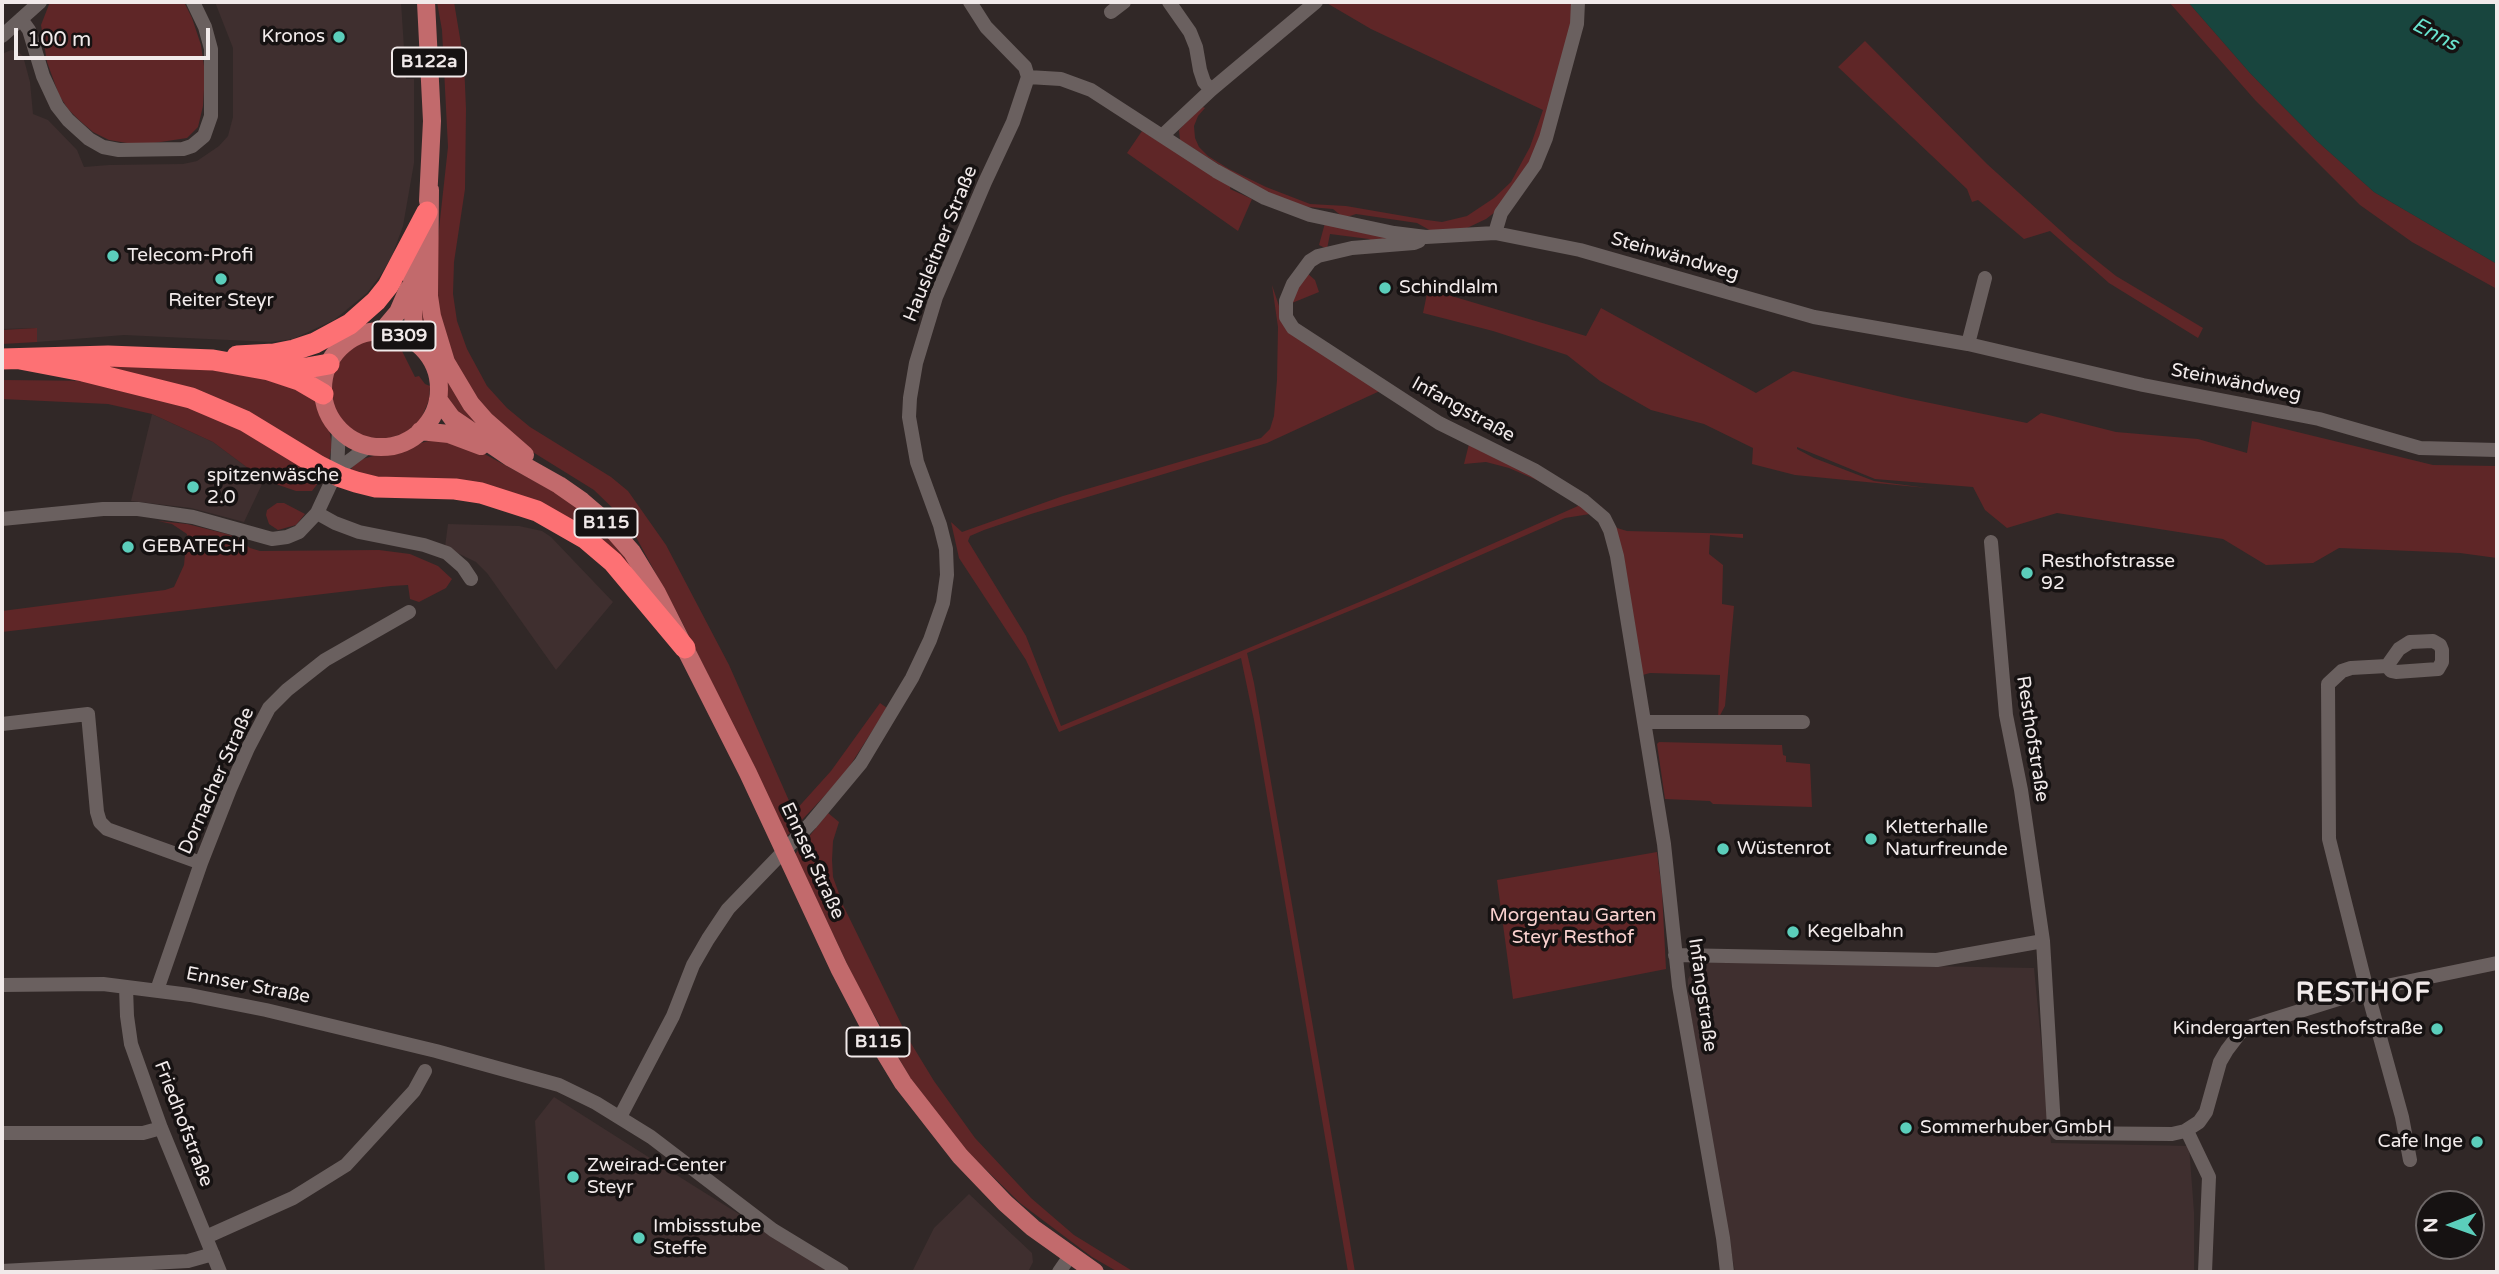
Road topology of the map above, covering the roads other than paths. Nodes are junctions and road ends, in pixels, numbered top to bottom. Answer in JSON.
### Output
{"nodes":[{"id":1,"x":40,"y":2,"type":"edge"},
{"id":2,"x":193,"y":2,"type":"edge"},
{"id":3,"x":426,"y":2,"type":"edge"},
{"id":4,"x":970,"y":2,"type":"edge"},
{"id":5,"x":1124,"y":2,"type":"edge"},
{"id":6,"x":1169,"y":2,"type":"edge"},
{"id":7,"x":1316,"y":2,"type":"edge"},
{"id":8,"x":1578,"y":2,"type":"edge"},
{"id":9,"x":1111,"y":12,"type":"dead end"},
{"id":10,"x":21,"y":19,"type":"junction"},
{"id":11,"x":2,"y":36,"type":"edge"},
{"id":12,"x":1028,"y":77,"type":"junction"},
{"id":13,"x":1211,"y":90,"type":"junction"},
{"id":14,"x":1163,"y":135,"type":"junction"},
{"id":15,"x":430,"y":190,"type":"junction"},
{"id":16,"x":427,"y":212,"type":"junction"},
{"id":17,"x":1495,"y":233,"type":"junction"},
{"id":18,"x":1426,"y":237,"type":"junction"},
{"id":19,"x":1985,"y":278,"type":"dead end"},
{"id":20,"x":412,"y":279,"type":"junction"},
{"id":21,"x":382,"y":331,"type":"junction"},
{"id":22,"x":414,"y":341,"type":"junction"},
{"id":23,"x":1968,"y":344,"type":"junction"},
{"id":24,"x":189,"y":358,"type":"junction"},
{"id":25,"x":11,"y":359,"type":"edge"},
{"id":26,"x":329,"y":364,"type":"junction"},
{"id":27,"x":270,"y":370,"type":"junction"},
{"id":28,"x":323,"y":394,"type":"junction"},
{"id":29,"x":438,"y":399,"type":"junction"},
{"id":30,"x":339,"y":429,"type":"junction"},
{"id":31,"x":420,"y":431,"type":"junction"},
{"id":32,"x":369,"y":446,"type":"junction"},
{"id":33,"x":2497,"y":450,"type":"edge"},
{"id":34,"x":511,"y":458,"type":"junction"},
{"id":35,"x":337,"y":470,"type":"junction"},
{"id":36,"x":559,"y":485,"type":"junction"},
{"id":37,"x":317,"y":513,"type":"junction"},
{"id":38,"x":2,"y":519,"type":"edge"},
{"id":39,"x":1991,"y":542,"type":"dead end"},
{"id":40,"x":471,"y":579,"type":"dead end"},
{"id":41,"x":409,"y":612,"type":"dead end"},
{"id":42,"x":685,"y":648,"type":"junction"},
{"id":43,"x":2387,"y":666,"type":"dead end"},
{"id":44,"x":1644,"y":722,"type":"junction"},
{"id":45,"x":1803,"y":722,"type":"dead end"},
{"id":46,"x":2,"y":724,"type":"edge"},
{"id":47,"x":201,"y":863,"type":"junction"},
{"id":48,"x":2043,"y":941,"type":"junction"},
{"id":49,"x":1675,"y":955,"type":"junction"},
{"id":50,"x":2497,"y":963,"type":"edge"},
{"id":51,"x":2,"y":985,"type":"edge"},
{"id":52,"x":126,"y":986,"type":"junction"},
{"id":53,"x":157,"y":990,"type":"junction"},
{"id":54,"x":2367,"y":990,"type":"junction"},
{"id":55,"x":425,"y":1071,"type":"dead end"},
{"id":56,"x":620,"y":1117,"type":"junction"},
{"id":57,"x":161,"y":1128,"type":"junction"},
{"id":58,"x":2187,"y":1131,"type":"junction"},
{"id":59,"x":2,"y":1133,"type":"edge"},
{"id":60,"x":2410,"y":1160,"type":"dead end"},
{"id":61,"x":206,"y":1237,"type":"junction"},
{"id":62,"x":213,"y":1254,"type":"junction"},
{"id":63,"x":1070,"y":1256,"type":"junction"},
{"id":64,"x":2,"y":1271,"type":"edge"},
{"id":65,"x":220,"y":1272,"type":"edge"},
{"id":66,"x":842,"y":1272,"type":"edge"},
{"id":67,"x":1059,"y":1272,"type":"edge"},
{"id":68,"x":1095,"y":1272,"type":"edge"},
{"id":69,"x":1727,"y":1272,"type":"edge"},
{"id":70,"x":2205,"y":1272,"type":"edge"}],
"edges":[{"from":1,"to":10,"type":"street"},
{"from":2,"to":10,"type":"street"},
{"from":3,"to":15,"type":"main road","number":"B122a"},
{"from":4,"to":12,"type":"street"},
{"from":5,"to":9,"type":"street"},
{"from":6,"to":13,"type":"street"},
{"from":7,"to":13,"type":"street"},
{"from":8,"to":17,"type":"street"},
{"from":10,"to":11,"type":"street"},
{"from":12,"to":14,"type":"street","name":"Steinwändweg"},
{"from":12,"to":56,"type":"street","name":"Hausleitner Straße"},
{"from":13,"to":14,"type":"street"},
{"from":14,"to":18,"type":"street","name":"Steinwändweg"},
{"from":15,"to":16,"type":"main road","number":"B122a"},
{"from":15,"to":36,"type":"main road"},
{"from":16,"to":20,"type":"main road","number":"B122a"},
{"from":16,"to":24,"type":"highway"},
{"from":17,"to":18,"type":"street","name":"Steinwändweg"},
{"from":17,"to":23,"type":"street","name":"Steinwändweg"},
{"from":18,"to":44,"type":"street","name":"Infangstraße"},
{"from":19,"to":23,"type":"street"},
{"from":20,"to":21,"type":"main road","number":"B122a"},
{"from":20,"to":22,"type":"main road","number":"B122a"},
{"from":21,"to":22,"type":"main road","number":"B309"},
{"from":21,"to":26,"type":"main road","number":"B309"},
{"from":22,"to":29,"type":"main road","number":"B309"},
{"from":23,"to":33,"type":"street","name":"Steinwändweg"},
{"from":24,"to":25,"type":"highway"},
{"from":24,"to":27,"type":"highway"},
{"from":25,"to":42,"type":"highway"},
{"from":26,"to":27,"type":"highway"},
{"from":26,"to":28,"type":"main road"},
{"from":27,"to":28,"type":"highway"},
{"from":28,"to":30,"type":"main road"},
{"from":29,"to":31,"type":"main road"},
{"from":29,"to":34,"type":"main road","name":"Ennser Straße","number":"B115"},
{"from":30,"to":32,"type":"main road"},
{"from":30,"to":35,"type":"street"},
{"from":31,"to":32,"type":"main road"},
{"from":31,"to":34,"type":"main road","name":"Ennser Straße","number":"B115"},
{"from":32,"to":35,"type":"street"},
{"from":34,"to":36,"type":"main road","name":"Ennser Straße","number":"B115"},
{"from":35,"to":37,"type":"street"},
{"from":36,"to":42,"type":"main road","name":"Ennser Straße","number":"B115"},
{"from":37,"to":38,"type":"street"},
{"from":37,"to":40,"type":"street"},
{"from":39,"to":48,"type":"street","name":"Resthofstraße"},
{"from":41,"to":47,"type":"street","name":"Dornacher Straße"},
{"from":42,"to":63,"type":"main road","name":"Ennser Straße","number":"B115"},
{"from":43,"to":54,"type":"street"},
{"from":44,"to":45,"type":"street"},
{"from":44,"to":49,"type":"street","name":"Infangstraße"},
{"from":46,"to":47,"type":"street"},
{"from":47,"to":53,"type":"street","name":"Dornacher Straße"},
{"from":48,"to":49,"type":"street"},
{"from":48,"to":58,"type":"street","name":"Resthofstraße"},
{"from":49,"to":69,"type":"street","name":"Infangstraße"},
{"from":50,"to":54,"type":"street"},
{"from":51,"to":52,"type":"street","name":"Ennser Straße"},
{"from":52,"to":53,"type":"street","name":"Ennser Straße"},
{"from":52,"to":57,"type":"street","name":"Friedhofstraße"},
{"from":53,"to":56,"type":"street","name":"Ennser Straße"},
{"from":54,"to":58,"type":"street"},
{"from":54,"to":60,"type":"street"},
{"from":55,"to":61,"type":"street"},
{"from":56,"to":66,"type":"street","name":"Ennser Straße"},
{"from":57,"to":59,"type":"street"},
{"from":57,"to":61,"type":"street","name":"Friedhofstraße"},
{"from":58,"to":70,"type":"street"},
{"from":61,"to":62,"type":"street","name":"Friedhofstraße"},
{"from":62,"to":64,"type":"street"},
{"from":62,"to":65,"type":"street","name":"Friedhofstraße"},
{"from":63,"to":67,"type":"street"},
{"from":63,"to":68,"type":"main road","name":"Ennser Straße","number":"B115"}]}
